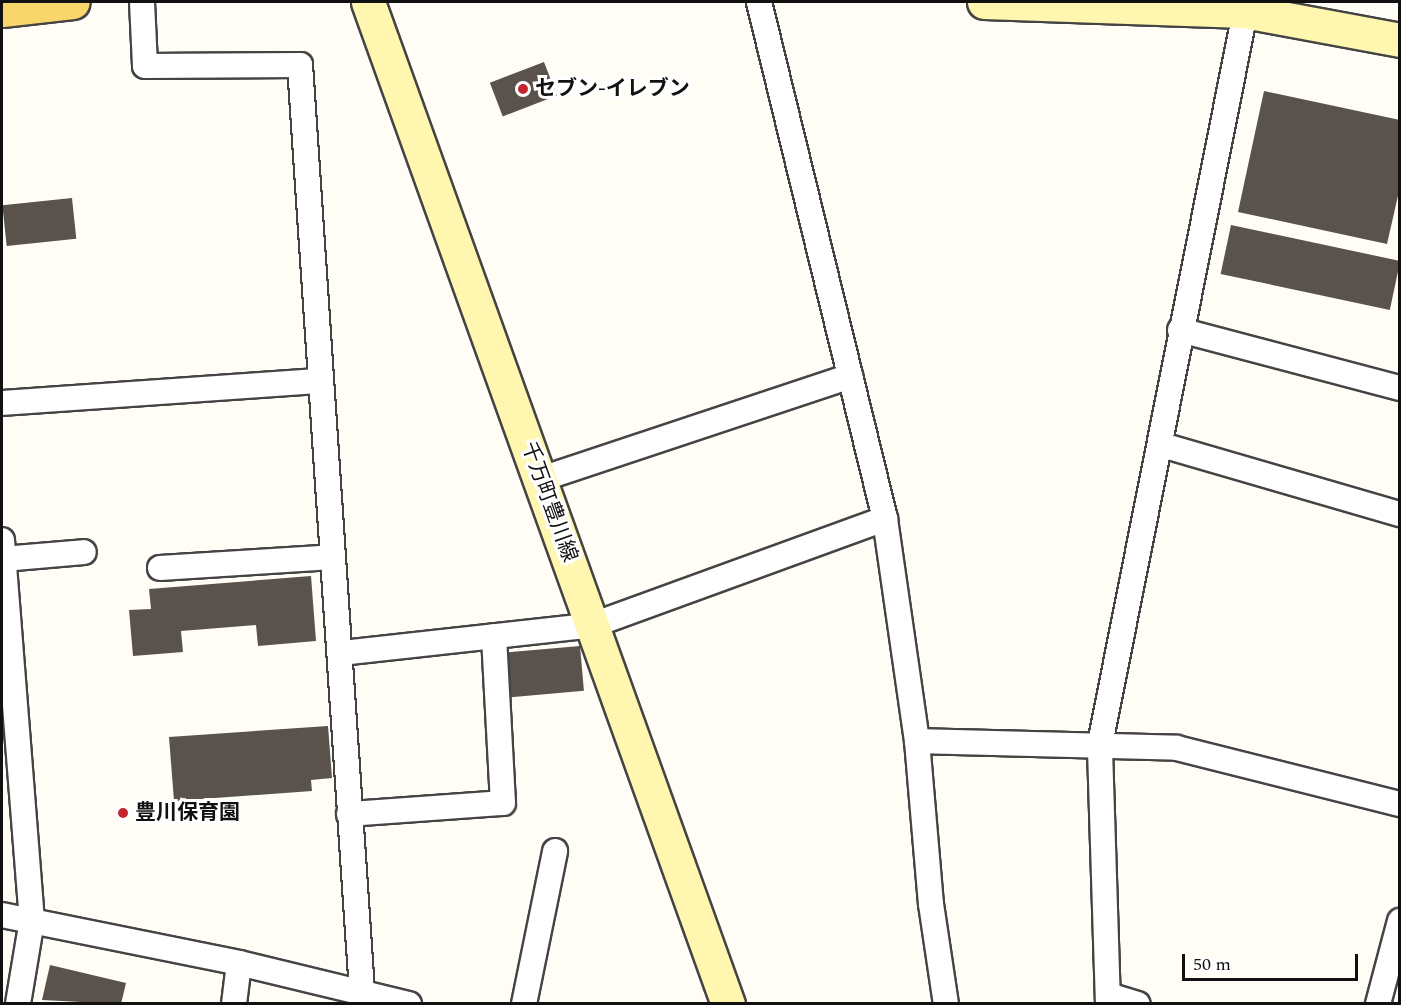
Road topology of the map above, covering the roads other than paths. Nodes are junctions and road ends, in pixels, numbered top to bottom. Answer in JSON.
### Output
{"nodes":[{"id":1,"x":73,"y":2,"type":"edge"},
{"id":2,"x":142,"y":2,"type":"edge"},
{"id":3,"x":368,"y":2,"type":"edge"},
{"id":4,"x":759,"y":2,"type":"edge"},
{"id":5,"x":984,"y":2,"type":"edge"},
{"id":6,"x":1245,"y":6,"type":"edge"},
{"id":7,"x":2,"y":10,"type":"edge"},
{"id":8,"x":1400,"y":39,"type":"edge"},
{"id":9,"x":1180,"y":330,"type":"junction"},
{"id":10,"x":850,"y":375,"type":"junction"},
{"id":11,"x":320,"y":381,"type":"junction"},
{"id":12,"x":1400,"y":388,"type":"edge"},
{"id":13,"x":2,"y":404,"type":"edge"},
{"id":14,"x":1162,"y":445,"type":"junction"},
{"id":15,"x":541,"y":479,"type":"junction"},
{"id":16,"x":1400,"y":514,"type":"edge"},
{"id":17,"x":885,"y":519,"type":"junction"},
{"id":18,"x":2,"y":549,"type":"edge"},
{"id":19,"x":84,"y":552,"type":"dead end"},
{"id":20,"x":333,"y":557,"type":"junction"},
{"id":21,"x":160,"y":568,"type":"dead end"},
{"id":22,"x":593,"y":625,"type":"junction"},
{"id":23,"x":494,"y":636,"type":"junction"},
{"id":24,"x":341,"y":653,"type":"junction"},
{"id":25,"x":917,"y":741,"type":"junction"},
{"id":26,"x":1100,"y":744,"type":"junction"},
{"id":27,"x":1400,"y":804,"type":"edge"},
{"id":28,"x":349,"y":814,"type":"junction"},
{"id":29,"x":555,"y":851,"type":"dead end"},
{"id":30,"x":2,"y":915,"type":"edge"},
{"id":31,"x":32,"y":920,"type":"junction"},
{"id":32,"x":1400,"y":921,"type":"edge"},
{"id":33,"x":239,"y":963,"type":"junction"},
{"id":34,"x":362,"y":992,"type":"junction"},
{"id":35,"x":1108,"y":999,"type":"edge"},
{"id":36,"x":18,"y":1004,"type":"edge"},
{"id":37,"x":234,"y":1004,"type":"edge"},
{"id":38,"x":409,"y":1004,"type":"edge"},
{"id":39,"x":524,"y":1004,"type":"edge"},
{"id":40,"x":728,"y":1004,"type":"edge"},
{"id":41,"x":946,"y":1004,"type":"edge"},
{"id":42,"x":1138,"y":1004,"type":"edge"},
{"id":43,"x":1378,"y":1004,"type":"edge"}],
"edges":[{"from":1,"to":7,"type":"main road"},
{"from":2,"to":11,"type":"street"},
{"from":3,"to":15,"type":"main road","name":"千万町豊川線"},
{"from":4,"to":10,"type":"street"},
{"from":5,"to":6,"type":"main road"},
{"from":6,"to":8,"type":"main road"},
{"from":6,"to":9,"type":"street"},
{"from":9,"to":12,"type":"street"},
{"from":9,"to":14,"type":"street"},
{"from":10,"to":15,"type":"street"},
{"from":10,"to":17,"type":"street"},
{"from":11,"to":13,"type":"street"},
{"from":11,"to":20,"type":"street"},
{"from":14,"to":16,"type":"street"},
{"from":14,"to":26,"type":"street"},
{"from":15,"to":22,"type":"main road","name":"千万町豊川線"},
{"from":17,"to":22,"type":"street"},
{"from":17,"to":25,"type":"street"},
{"from":18,"to":19,"type":"street"},
{"from":18,"to":31,"type":"street"},
{"from":20,"to":21,"type":"street"},
{"from":20,"to":24,"type":"street"},
{"from":22,"to":23,"type":"street"},
{"from":22,"to":40,"type":"main road","name":"千万町豊川線"},
{"from":23,"to":24,"type":"street"},
{"from":23,"to":28,"type":"street"},
{"from":24,"to":28,"type":"street"},
{"from":25,"to":26,"type":"street"},
{"from":25,"to":41,"type":"street"},
{"from":26,"to":27,"type":"street"},
{"from":26,"to":35,"type":"street"},
{"from":28,"to":34,"type":"street"},
{"from":29,"to":39,"type":"street"},
{"from":30,"to":31,"type":"street"},
{"from":31,"to":33,"type":"street"},
{"from":31,"to":36,"type":"street"},
{"from":32,"to":43,"type":"street"},
{"from":33,"to":34,"type":"street"},
{"from":33,"to":37,"type":"street"},
{"from":34,"to":38,"type":"street"},
{"from":35,"to":42,"type":"street"}]}
